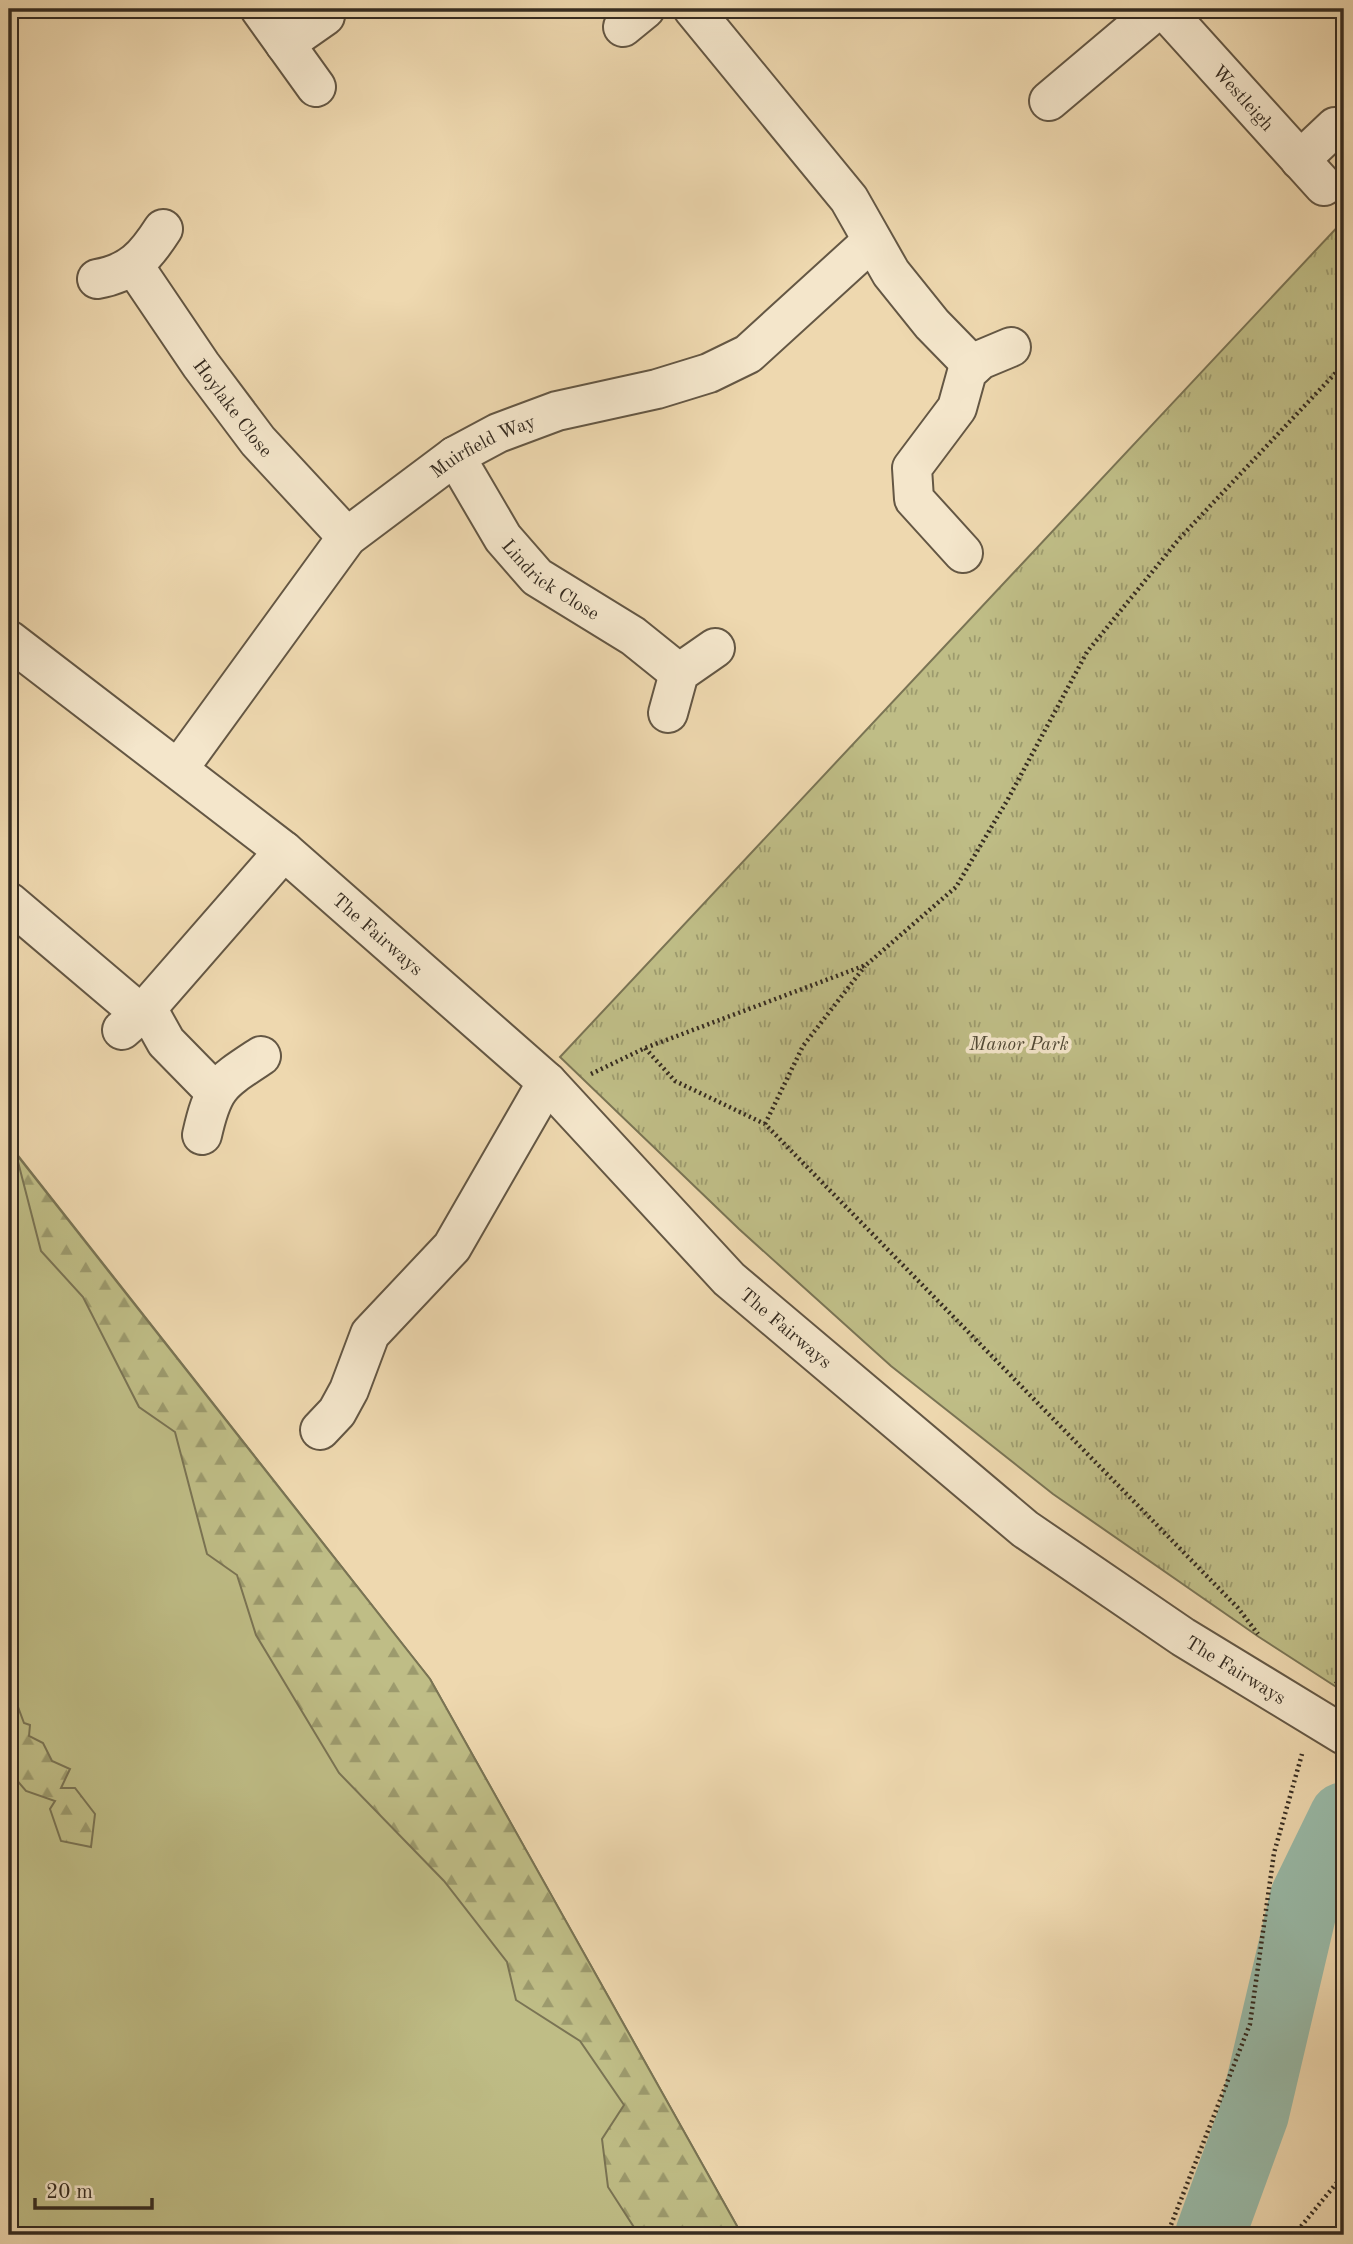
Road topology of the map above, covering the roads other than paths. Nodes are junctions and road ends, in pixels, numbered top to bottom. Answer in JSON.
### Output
{"nodes":[{"id":1,"x":260,"y":9,"type":"edge"},
{"id":2,"x":693,"y":9,"type":"edge"},
{"id":3,"x":1158,"y":9,"type":"edge"},
{"id":4,"x":1164,"y":9,"type":"edge"},
{"id":5,"x":326,"y":16,"type":"dead end"},
{"id":6,"x":285,"y":44,"type":"junction"},
{"id":7,"x":316,"y":87,"type":"dead end"},
{"id":8,"x":1049,"y":101,"type":"dead end"},
{"id":9,"x":1335,"y":127,"type":"dead end"},
{"id":10,"x":163,"y":229,"type":"dead end"},
{"id":11,"x":872,"y":241,"type":"junction"},
{"id":12,"x":134,"y":266,"type":"junction"},
{"id":13,"x":97,"y":279,"type":"dead end"},
{"id":14,"x":1011,"y":347,"type":"dead end"},
{"id":15,"x":974,"y":366,"type":"junction"},
{"id":16,"x":455,"y":456,"type":"junction"},
{"id":17,"x":347,"y":537,"type":"junction"},
{"id":18,"x":962,"y":553,"type":"dead end"},
{"id":19,"x":10,"y":643,"type":"edge"},
{"id":20,"x":715,"y":648,"type":"dead end"},
{"id":21,"x":679,"y":673,"type":"junction"},
{"id":22,"x":668,"y":713,"type":"dead end"},
{"id":23,"x":179,"y":768,"type":"junction"},
{"id":24,"x":284,"y":851,"type":"junction"},
{"id":25,"x":9,"y":902,"type":"edge"},
{"id":26,"x":137,"y":1018,"type":"junction"},
{"id":27,"x":261,"y":1056,"type":"dead end"},
{"id":28,"x":547,"y":1082,"type":"junction"},
{"id":29,"x":214,"y":1091,"type":"junction"},
{"id":30,"x":202,"y":1135,"type":"dead end"},
{"id":31,"x":320,"y":1430,"type":"dead end"},
{"id":32,"x":1344,"y":1735,"type":"edge"}],
"edges":[{"from":1,"to":6,"type":"street"},
{"from":2,"to":11,"type":"street"},
{"from":3,"to":8,"type":"street"},
{"from":4,"to":9,"type":"street","name":"Westleigh"},
{"from":5,"to":6,"type":"street"},
{"from":6,"to":7,"type":"street"},
{"from":10,"to":12,"type":"street"},
{"from":11,"to":15,"type":"street"},
{"from":11,"to":16,"type":"street","name":"Muirfield Way"},
{"from":12,"to":13,"type":"street"},
{"from":12,"to":17,"type":"street","name":"Hoylake Close"},
{"from":14,"to":15,"type":"street"},
{"from":15,"to":18,"type":"street"},
{"from":16,"to":17,"type":"street","name":"Muirfield Way"},
{"from":16,"to":21,"type":"street","name":"Lindrick Close"},
{"from":17,"to":23,"type":"street","name":"Muirfield Way"},
{"from":19,"to":23,"type":"street","name":"The Fairways"},
{"from":20,"to":21,"type":"street"},
{"from":21,"to":22,"type":"street"},
{"from":23,"to":24,"type":"street","name":"The Fairways"},
{"from":24,"to":26,"type":"street"},
{"from":24,"to":28,"type":"street","name":"The Fairways"},
{"from":25,"to":26,"type":"street"},
{"from":26,"to":29,"type":"street"},
{"from":27,"to":29,"type":"street"},
{"from":28,"to":31,"type":"street"},
{"from":28,"to":32,"type":"street","name":"The Fairways"},
{"from":29,"to":30,"type":"street"}]}
